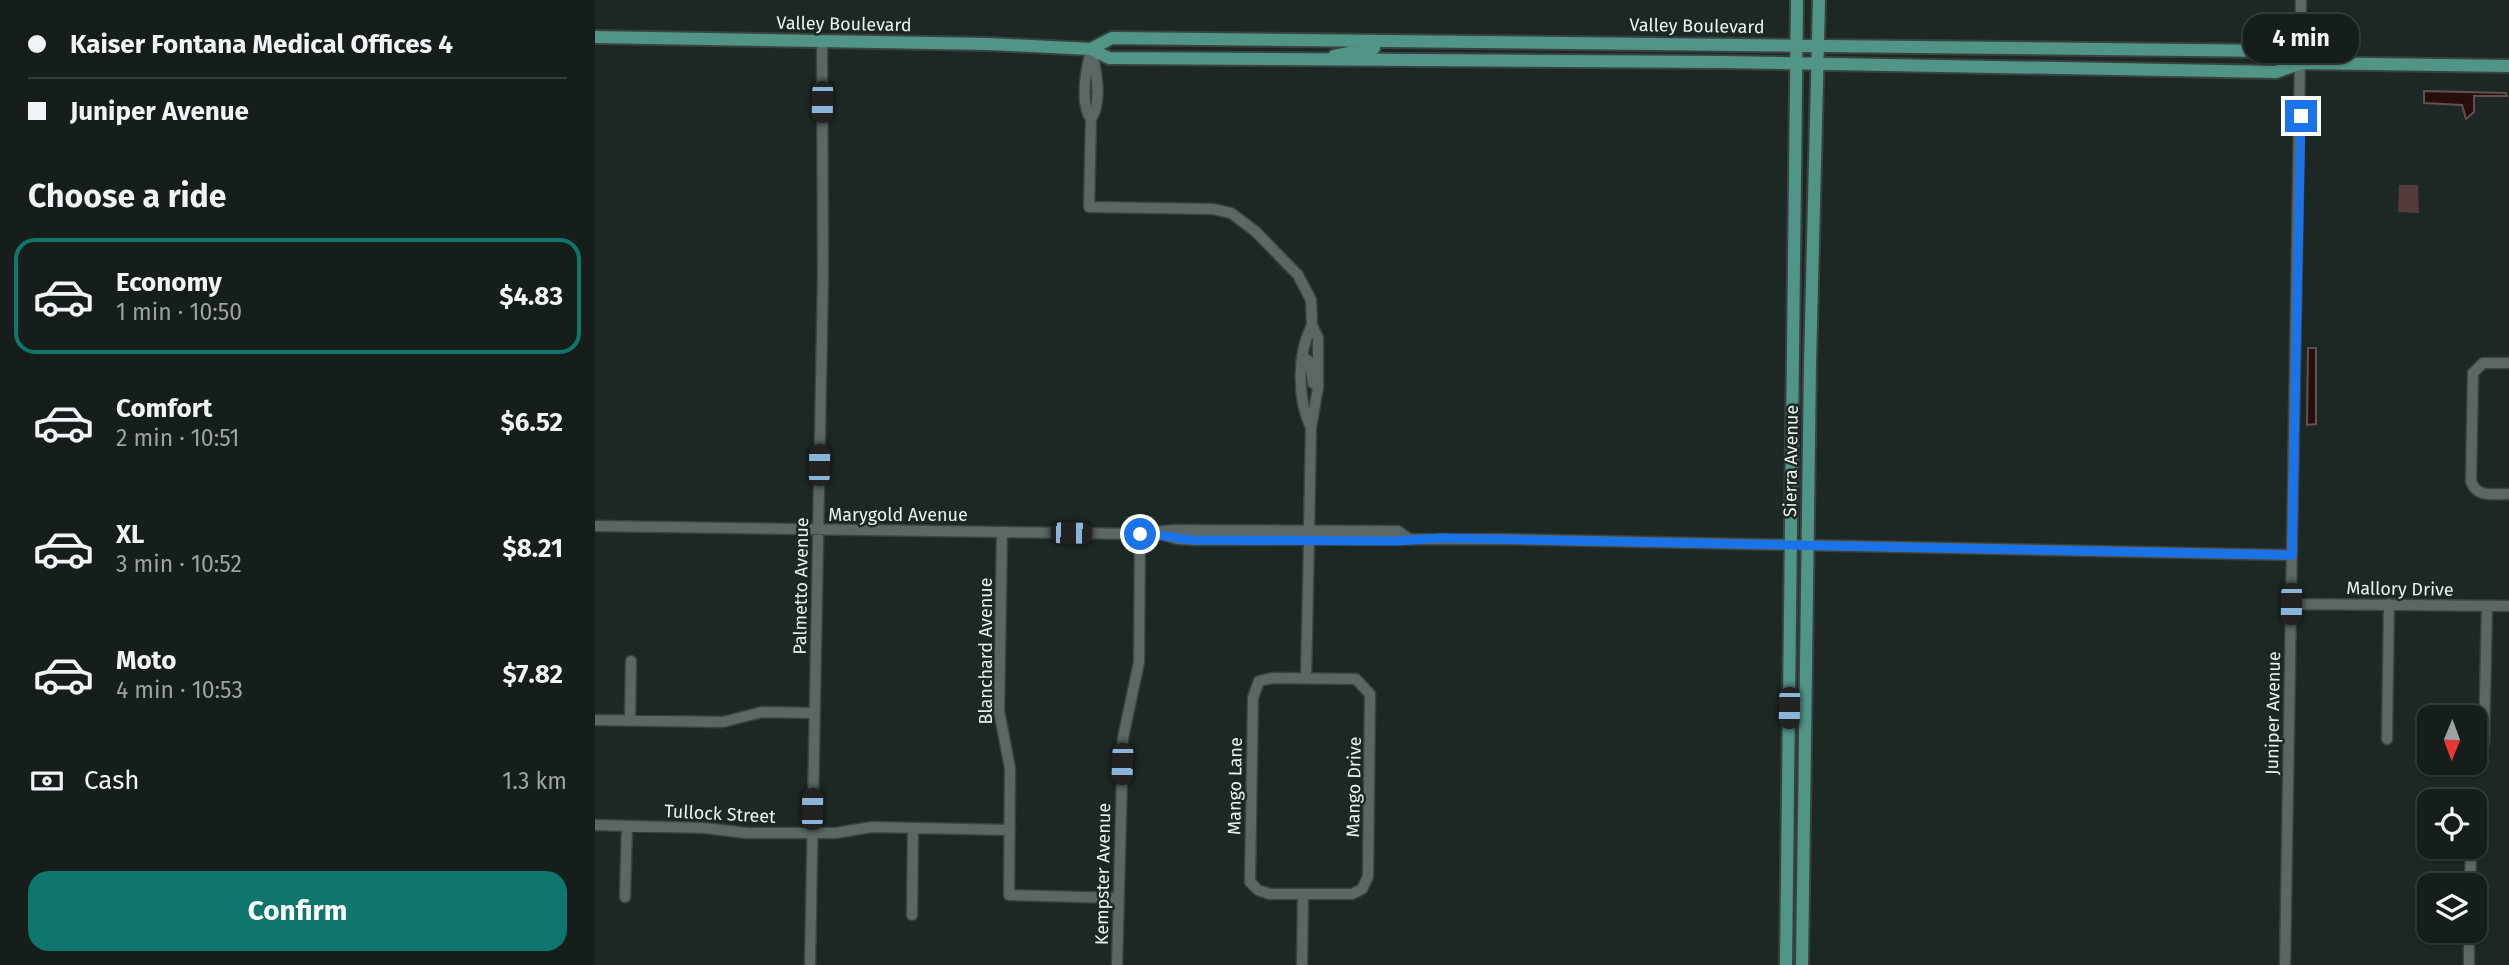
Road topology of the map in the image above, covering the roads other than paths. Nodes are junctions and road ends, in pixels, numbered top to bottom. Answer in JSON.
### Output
{"nodes":[{"id":1,"x":1797,"y":0,"type":"edge"},
{"id":2,"x":1819,"y":0,"type":"edge"},
{"id":3,"x":2301,"y":0,"type":"edge"},
{"id":4,"x":595,"y":37,"type":"edge"},
{"id":5,"x":1386,"y":40,"type":"junction"},
{"id":6,"x":822,"y":41,"type":"junction"},
{"id":7,"x":1797,"y":46,"type":"junction"},
{"id":8,"x":1818,"y":47,"type":"junction"},
{"id":9,"x":1091,"y":49,"type":"junction"},
{"id":10,"x":1320,"y":61,"type":"junction"},
{"id":11,"x":1797,"y":63,"type":"junction"},
{"id":12,"x":2301,"y":63,"type":"junction"},
{"id":13,"x":1817,"y":64,"type":"junction"},
{"id":14,"x":2509,"y":66,"type":"edge"},
{"id":15,"x":1312,"y":325,"type":"junction"},
{"id":16,"x":1303,"y":356,"type":"junction"},
{"id":17,"x":2509,"y":363,"type":"edge"},
{"id":18,"x":1318,"y":387,"type":"junction"},
{"id":19,"x":1311,"y":428,"type":"junction"},
{"id":20,"x":2509,"y":494,"type":"edge"},
{"id":21,"x":595,"y":526,"type":"edge"},
{"id":22,"x":1309,"y":529,"type":"junction"},
{"id":23,"x":818,"y":531,"type":"junction"},
{"id":24,"x":1002,"y":532,"type":"junction"},
{"id":25,"x":1159,"y":533,"type":"junction"},
{"id":26,"x":1140,"y":534,"type":"junction"},
{"id":27,"x":1408,"y":538,"type":"junction"},
{"id":28,"x":1195,"y":540,"type":"junction"},
{"id":29,"x":1309,"y":541,"type":"junction"},
{"id":30,"x":1790,"y":546,"type":"junction"},
{"id":31,"x":1807,"y":547,"type":"junction"},
{"id":32,"x":2292,"y":555,"type":"junction"},
{"id":33,"x":2291,"y":604,"type":"junction"},
{"id":34,"x":2389,"y":604,"type":"junction"},
{"id":35,"x":2487,"y":606,"type":"junction"},
{"id":36,"x":2509,"y":606,"type":"edge"},
{"id":37,"x":631,"y":661,"type":"dead end"},
{"id":38,"x":1306,"y":678,"type":"junction"},
{"id":39,"x":2485,"y":705,"type":"edge"},
{"id":40,"x":813,"y":713,"type":"junction"},
{"id":41,"x":595,"y":720,"type":"edge"},
{"id":42,"x":630,"y":720,"type":"junction"},
{"id":43,"x":2387,"y":739,"type":"dead end"},
{"id":44,"x":1788,"y":761,"type":"junction"},
{"id":45,"x":595,"y":825,"type":"edge"},
{"id":46,"x":628,"y":826,"type":"junction"},
{"id":47,"x":913,"y":828,"type":"junction"},
{"id":48,"x":1010,"y":830,"type":"junction"},
{"id":49,"x":812,"y":833,"type":"junction"},
{"id":50,"x":1803,"y":847,"type":"junction"},
{"id":51,"x":1303,"y":895,"type":"junction"},
{"id":52,"x":625,"y":897,"type":"dead end"},
{"id":53,"x":1118,"y":898,"type":"junction"},
{"id":54,"x":912,"y":915,"type":"dead end"},
{"id":55,"x":2469,"y":943,"type":"edge"},
{"id":56,"x":810,"y":965,"type":"edge"},
{"id":57,"x":1117,"y":965,"type":"edge"},
{"id":58,"x":1302,"y":965,"type":"edge"},
{"id":59,"x":1786,"y":965,"type":"edge"},
{"id":60,"x":1802,"y":965,"type":"edge"},
{"id":61,"x":2285,"y":965,"type":"edge"},
{"id":62,"x":2469,"y":965,"type":"edge"}],
"edges":[{"from":1,"to":7,"type":"main road","name":"Sierra Avenue"},
{"from":2,"to":8,"type":"main road","name":"Sierra Avenue"},
{"from":3,"to":12,"type":"street","name":"Juniper Avenue"},
{"from":4,"to":6,"type":"main road","name":"Valley Boulevard"},
{"from":5,"to":7,"type":"main road","name":"Valley Boulevard"},
{"from":5,"to":9,"type":"main road","name":"Valley Boulevard"},
{"from":5,"to":10,"type":"main road"},
{"from":6,"to":9,"type":"main road","name":"Valley Boulevard"},
{"from":6,"to":23,"type":"street","name":"Palmetto Avenue"},
{"from":7,"to":8,"type":"main road","name":"Valley Boulevard"},
{"from":7,"to":11,"type":"main road","name":"Sierra Avenue"},
{"from":8,"to":12,"type":"main road","name":"Valley Boulevard"},
{"from":8,"to":13,"type":"main road","name":"Sierra Avenue"},
{"from":9,"to":10,"type":"main road","name":"Valley Boulevard"},
{"from":9,"to":15,"type":"street"},
{"from":10,"to":11,"type":"main road","name":"Valley Boulevard"},
{"from":11,"to":13,"type":"main road","name":"Valley Boulevard"},
{"from":11,"to":30,"type":"main road","name":"Sierra Avenue"},
{"from":12,"to":13,"type":"main road","name":"Valley Boulevard"},
{"from":12,"to":14,"type":"main road","name":"Valley Boulevard"},
{"from":12,"to":32,"type":"street","name":"Juniper Avenue"},
{"from":13,"to":31,"type":"main road","name":"Sierra Avenue"},
{"from":15,"to":16,"type":"street"},
{"from":15,"to":18,"type":"street"},
{"from":16,"to":18,"type":"street"},
{"from":16,"to":19,"type":"street"},
{"from":17,"to":20,"type":"street"},
{"from":18,"to":19,"type":"street"},
{"from":19,"to":22,"type":"street"},
{"from":21,"to":23,"type":"street","name":"Marygold Avenue"},
{"from":22,"to":25,"type":"street","name":"Marygold Avenue"},
{"from":22,"to":27,"type":"street"},
{"from":22,"to":28,"type":"street"},
{"from":23,"to":24,"type":"street","name":"Marygold Avenue"},
{"from":23,"to":40,"type":"street","name":"Palmetto Avenue"},
{"from":24,"to":26,"type":"street","name":"Marygold Avenue"},
{"from":24,"to":48,"type":"street","name":"Blanchard Avenue"},
{"from":25,"to":26,"type":"street","name":"Marygold Avenue"},
{"from":25,"to":28,"type":"street","name":"Marygold Avenue"},
{"from":26,"to":53,"type":"street","name":"Kempster Avenue"},
{"from":27,"to":29,"type":"street","name":"Marygold Avenue"},
{"from":27,"to":30,"type":"street","name":"Marygold Avenue"},
{"from":28,"to":29,"type":"street","name":"Marygold Avenue"},
{"from":29,"to":38,"type":"street"},
{"from":30,"to":31,"type":"street","name":"Marygold Avenue"},
{"from":30,"to":44,"type":"main road","name":"Sierra Avenue"},
{"from":31,"to":32,"type":"street","name":"Marygold Avenue"},
{"from":31,"to":50,"type":"main road","name":"Sierra Avenue"},
{"from":32,"to":33,"type":"street","name":"Juniper Avenue"},
{"from":33,"to":34,"type":"street","name":"Mallory Drive"},
{"from":33,"to":61,"type":"street","name":"Juniper Avenue"},
{"from":34,"to":35,"type":"street","name":"Mallory Drive"},
{"from":34,"to":43,"type":"street"},
{"from":35,"to":36,"type":"street","name":"Mallory Drive"},
{"from":35,"to":39,"type":"street"},
{"from":37,"to":42,"type":"street"},
{"from":38,"to":51,"type":"street","name":"Mango Lane"},
{"from":38,"to":51,"type":"street","name":"Mango Drive"},
{"from":40,"to":42,"type":"street"},
{"from":40,"to":49,"type":"street","name":"Palmetto Avenue"},
{"from":41,"to":42,"type":"street"},
{"from":44,"to":50,"type":"main road"},
{"from":44,"to":59,"type":"main road","name":"Sierra Avenue"},
{"from":45,"to":46,"type":"street","name":"Tullock Street"},
{"from":46,"to":49,"type":"street","name":"Tullock Street"},
{"from":46,"to":52,"type":"street"},
{"from":47,"to":48,"type":"street","name":"Tullock Street"},
{"from":47,"to":49,"type":"street","name":"Tullock Street"},
{"from":47,"to":54,"type":"street"},
{"from":48,"to":53,"type":"street","name":"Blanchard Avenue"},
{"from":49,"to":56,"type":"street","name":"Palmetto Avenue"},
{"from":50,"to":60,"type":"main road","name":"Sierra Avenue"},
{"from":51,"to":58,"type":"street"},
{"from":53,"to":57,"type":"street","name":"Kempster Avenue"},
{"from":55,"to":62,"type":"street"}]}
